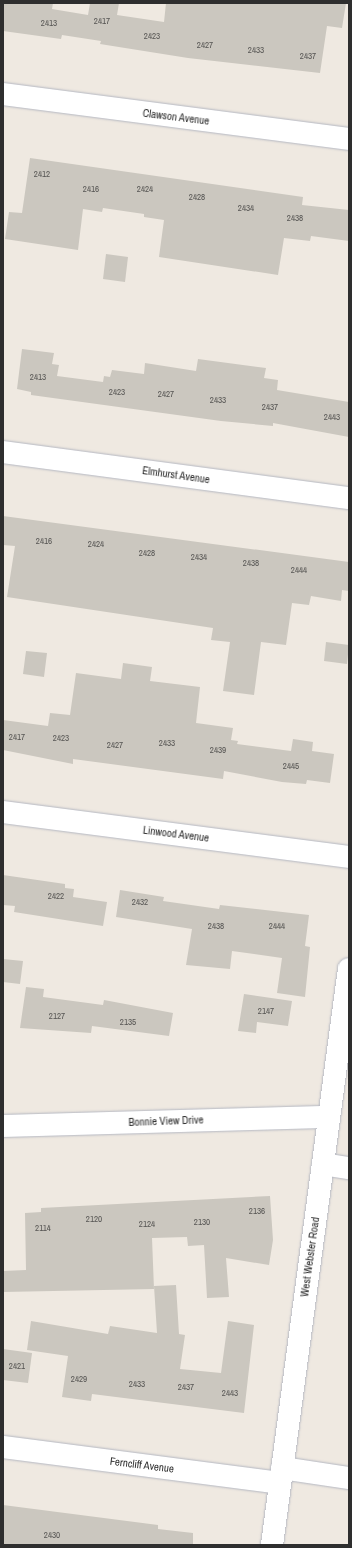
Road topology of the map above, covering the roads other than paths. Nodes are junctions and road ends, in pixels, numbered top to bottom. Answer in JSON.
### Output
{"nodes":[{"id":1,"x":3,"y":94,"type":"edge"},
{"id":2,"x":349,"y":139,"type":"edge"},
{"id":3,"x":3,"y":452,"type":"edge"},
{"id":4,"x":349,"y":498,"type":"edge"},
{"id":5,"x":3,"y":812,"type":"edge"},
{"id":6,"x":349,"y":857,"type":"edge"},
{"id":7,"x":349,"y":969,"type":"edge"},
{"id":8,"x":329,"y":1117,"type":"junction"},
{"id":9,"x":3,"y":1126,"type":"edge"},
{"id":10,"x":323,"y":1164,"type":"junction"},
{"id":11,"x":349,"y":1168,"type":"edge"},
{"id":12,"x":3,"y":1447,"type":"edge"},
{"id":13,"x":281,"y":1476,"type":"junction"},
{"id":14,"x":349,"y":1478,"type":"edge"},
{"id":15,"x":272,"y":1545,"type":"edge"}],
"edges":[{"from":1,"to":2,"type":"street","name":"Clawson Avenue"},
{"from":3,"to":4,"type":"street","name":"Elmhurst Avenue"},
{"from":5,"to":6,"type":"street","name":"Linwood Avenue"},
{"from":7,"to":8,"type":"street","name":"West Webster Road"},
{"from":8,"to":9,"type":"street","name":"Bonnie View Drive"},
{"from":8,"to":10,"type":"street","name":"West Webster Road"},
{"from":10,"to":11,"type":"street"},
{"from":10,"to":13,"type":"street","name":"West Webster Road"},
{"from":12,"to":13,"type":"street","name":"Ferncliff Avenue"},
{"from":13,"to":14,"type":"street","name":"Ferncliff Avenue"},
{"from":13,"to":15,"type":"street","name":"West Webster Road"}]}
